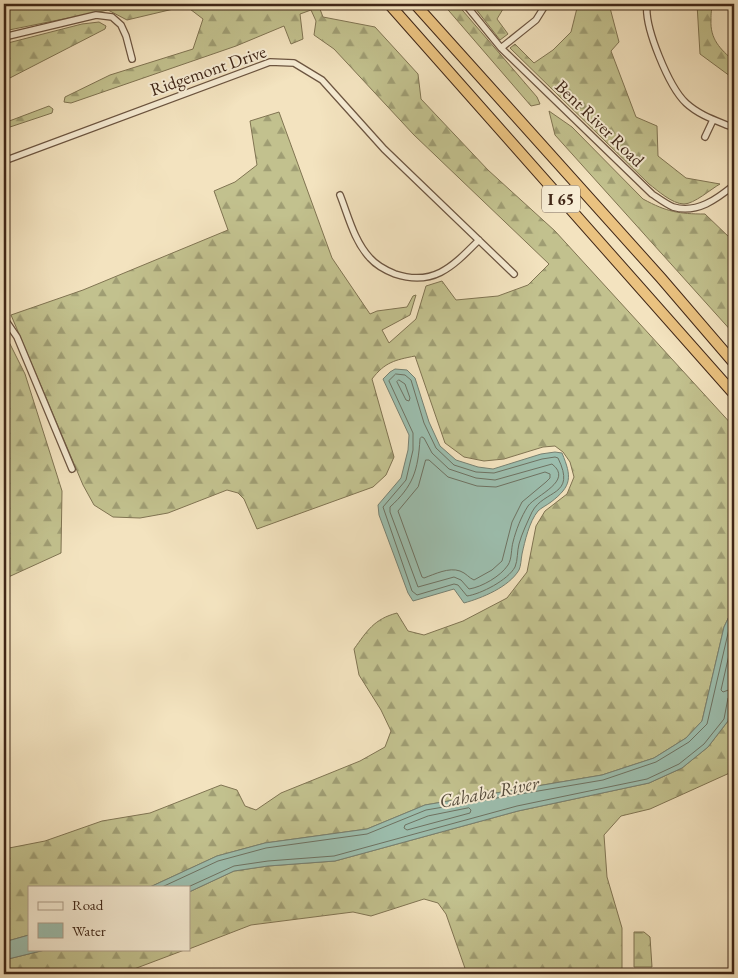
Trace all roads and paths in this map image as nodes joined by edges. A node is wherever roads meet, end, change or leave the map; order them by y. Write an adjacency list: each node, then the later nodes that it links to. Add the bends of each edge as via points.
1 (389, 4): 19 (highway, I 65)
2 (415, 4): 18 (highway, I 65, via 662,278)
3 (466, 4): 7 (street, Bent River Road)
4 (546, 4): 7 (street, via 536,20)
5 (648, 4): 9 (street, via 651,35 675,89 687,104)
6 (4, 37): 8 (street, via 96,15 112,17 122,26)
7 (501, 48): 13 (street, Bent River Road, via 652,194 672,206 703,206)
8 (132, 59)
9 (713, 120): 10 (street); 11 (street)
10 (734, 128)
11 (705, 137)
12 (4, 160): 15 (street, Ridgemont Drive, via 270,62 294,63 322,80 384,149)
13 (734, 185)
14 (340, 194): 15 (street, via 355,233 369,257 382,269 404,277 427,278 445,271)
15 (479, 240): 16 (street, Ridgemont Drive)
16 (514, 274)
17 (4, 318): 20 (street, via 17,337)
18 (734, 363)
19 (734, 394)
20 (72, 469)

